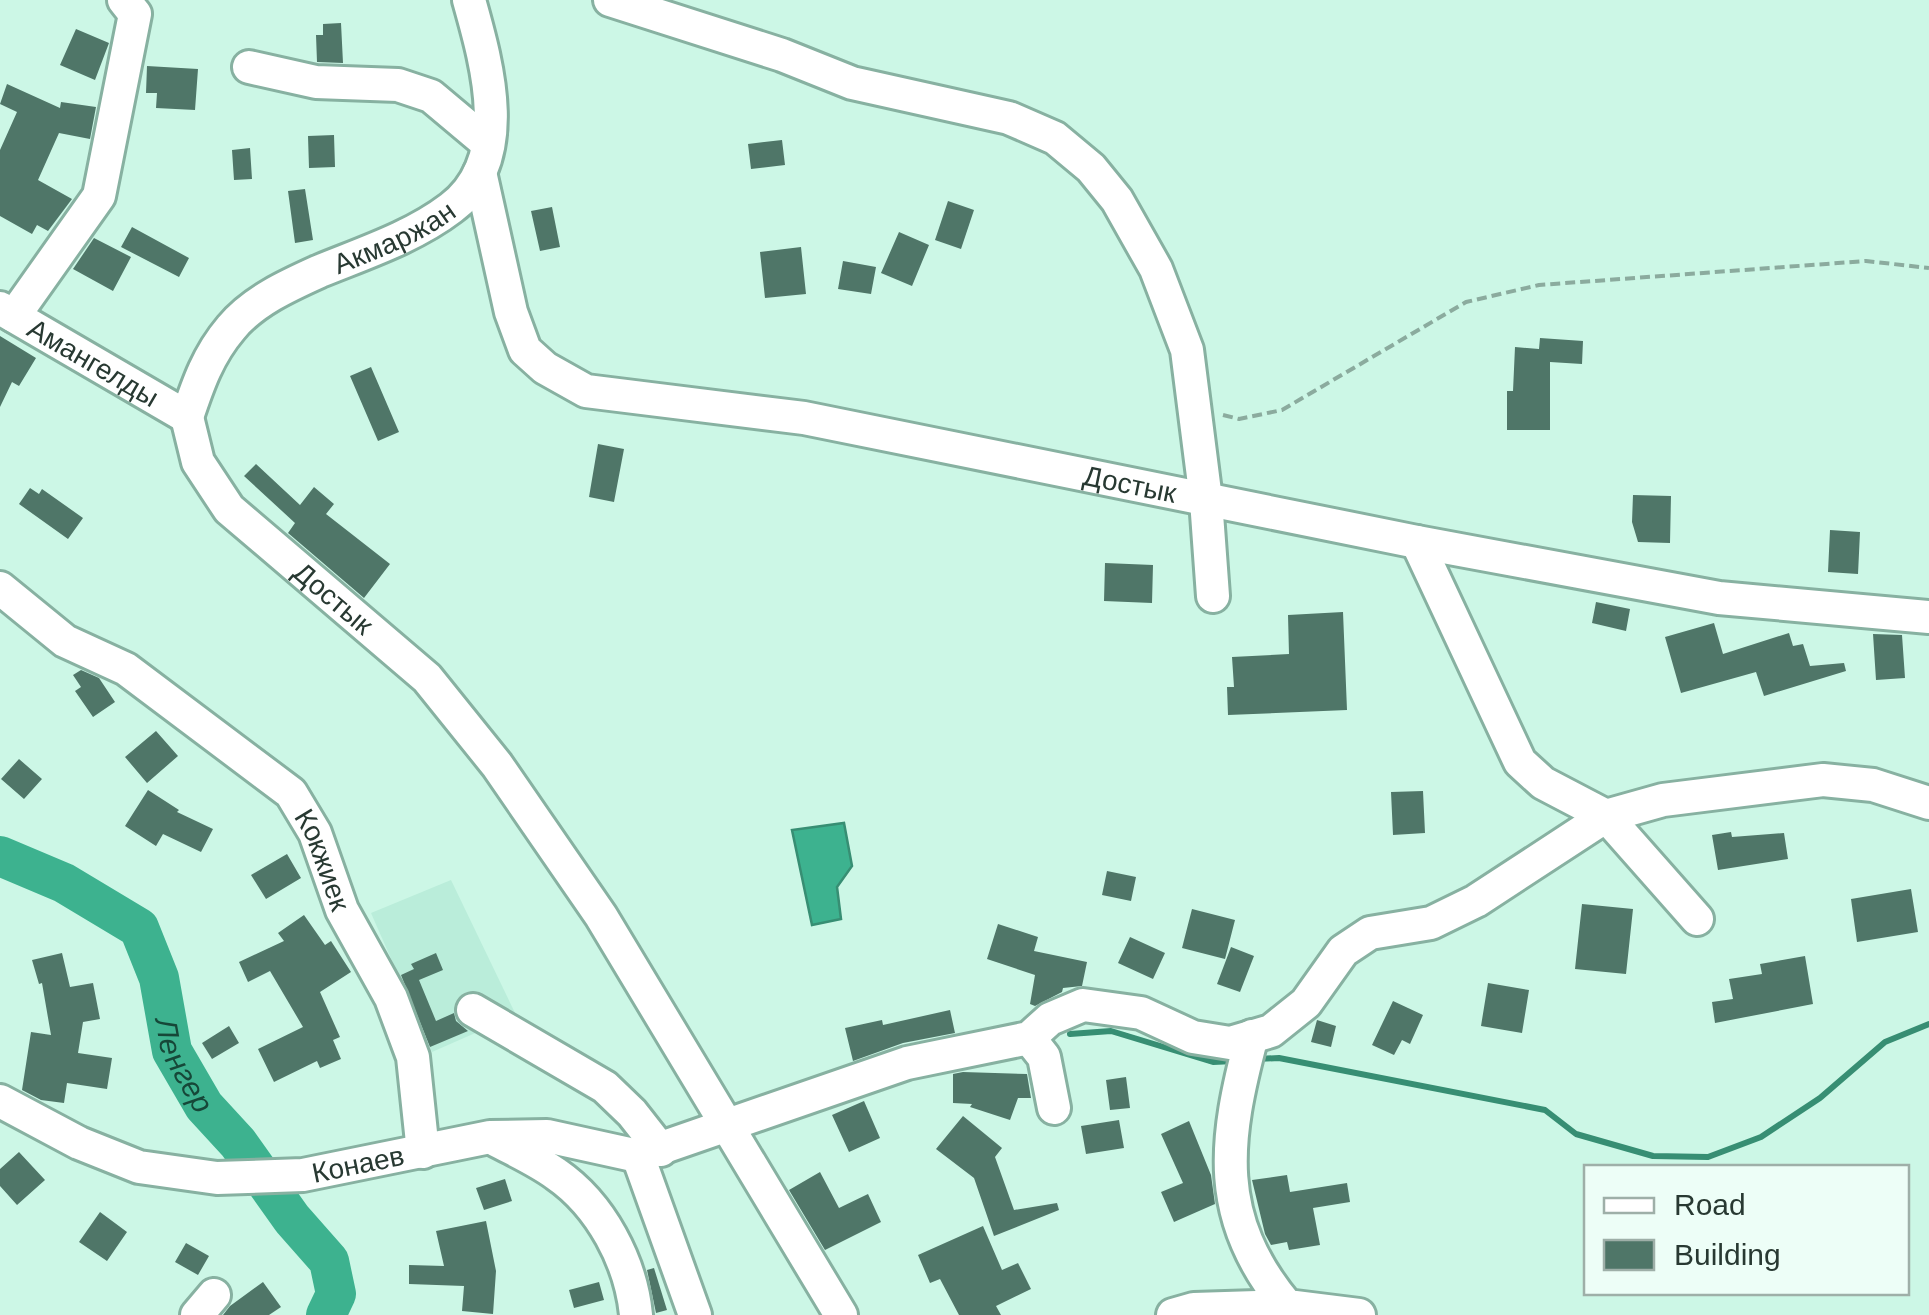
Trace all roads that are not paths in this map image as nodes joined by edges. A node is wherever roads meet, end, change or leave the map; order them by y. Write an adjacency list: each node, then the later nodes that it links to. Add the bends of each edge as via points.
1 (124, 0): 6 (street, via 136,14 99,196)
2 (469, 0): 5 (street, via 492,124)
3 (610, 0): 8 (street, via 852,83 1010,118 1056,138 1117,200 1156,269 1186,350)
4 (249, 68): 5 (street, via 316,82 398,84 431,96)
5 (484, 158): 7 (street, Акмаржан, via 455,206 415,231 282,288 233,326 204,366); 8 (street, Достык, via 511,312 526,350 586,391 804,418)
6 (7, 312): 7 (street, Амангелды)
7 (187, 416): 21 (street, Достык, via 198,462 229,509 426,678 497,765 600,916)
8 (1206, 500): 9 (street, Достык); 11 (street)
9 (1417, 542): 12 (street, Достык, via 1719,598); 14 (street, via 1520,762 1543,783)
10 (0, 588): 23 (street, Кокжиек, via 66,640 126,669 291,794 315,833 342,910 391,998 413,1057)
11 (1213, 596)
12 (1929, 617)
13 (1929, 804): 14 (street, via 1873,785 1823,780 1662,800)
14 (1606, 816): 15 (street); 17 (street, via 1432,923 1370,933 1343,951 1306,1003 1271,1031)
15 (1697, 920)
16 (474, 1010): 24 (street, via 605,1087 632,1113)
17 (1252, 1036): 18 (street, via 1230,1043 1193,1037 1141,1013 1083,1005 1050,1019); 25 (street, via 1228,1160 1240,1227)
18 (1029, 1038): 20 (street, via 1044,1057); 21 (street, via 907,1063)
19 (0, 1100): 23 (street, Конаев, via 139,1167 217,1178 304,1175)
20 (1054, 1108)
21 (725, 1125): 24 (street); 28 (street, Достык)
22 (490, 1137): 23 (street, Конаев); 24 (street, Конаев, via 547,1136); 26 (street, via 583,1197 618,1248)
23 (423, 1152)
24 (650, 1153): 27 (street)
25 (1287, 1306): 29 (street); 30 (street)
26 (636, 1315)
27 (695, 1315)
28 (841, 1315)
29 (1174, 1315)
30 (1359, 1315)

